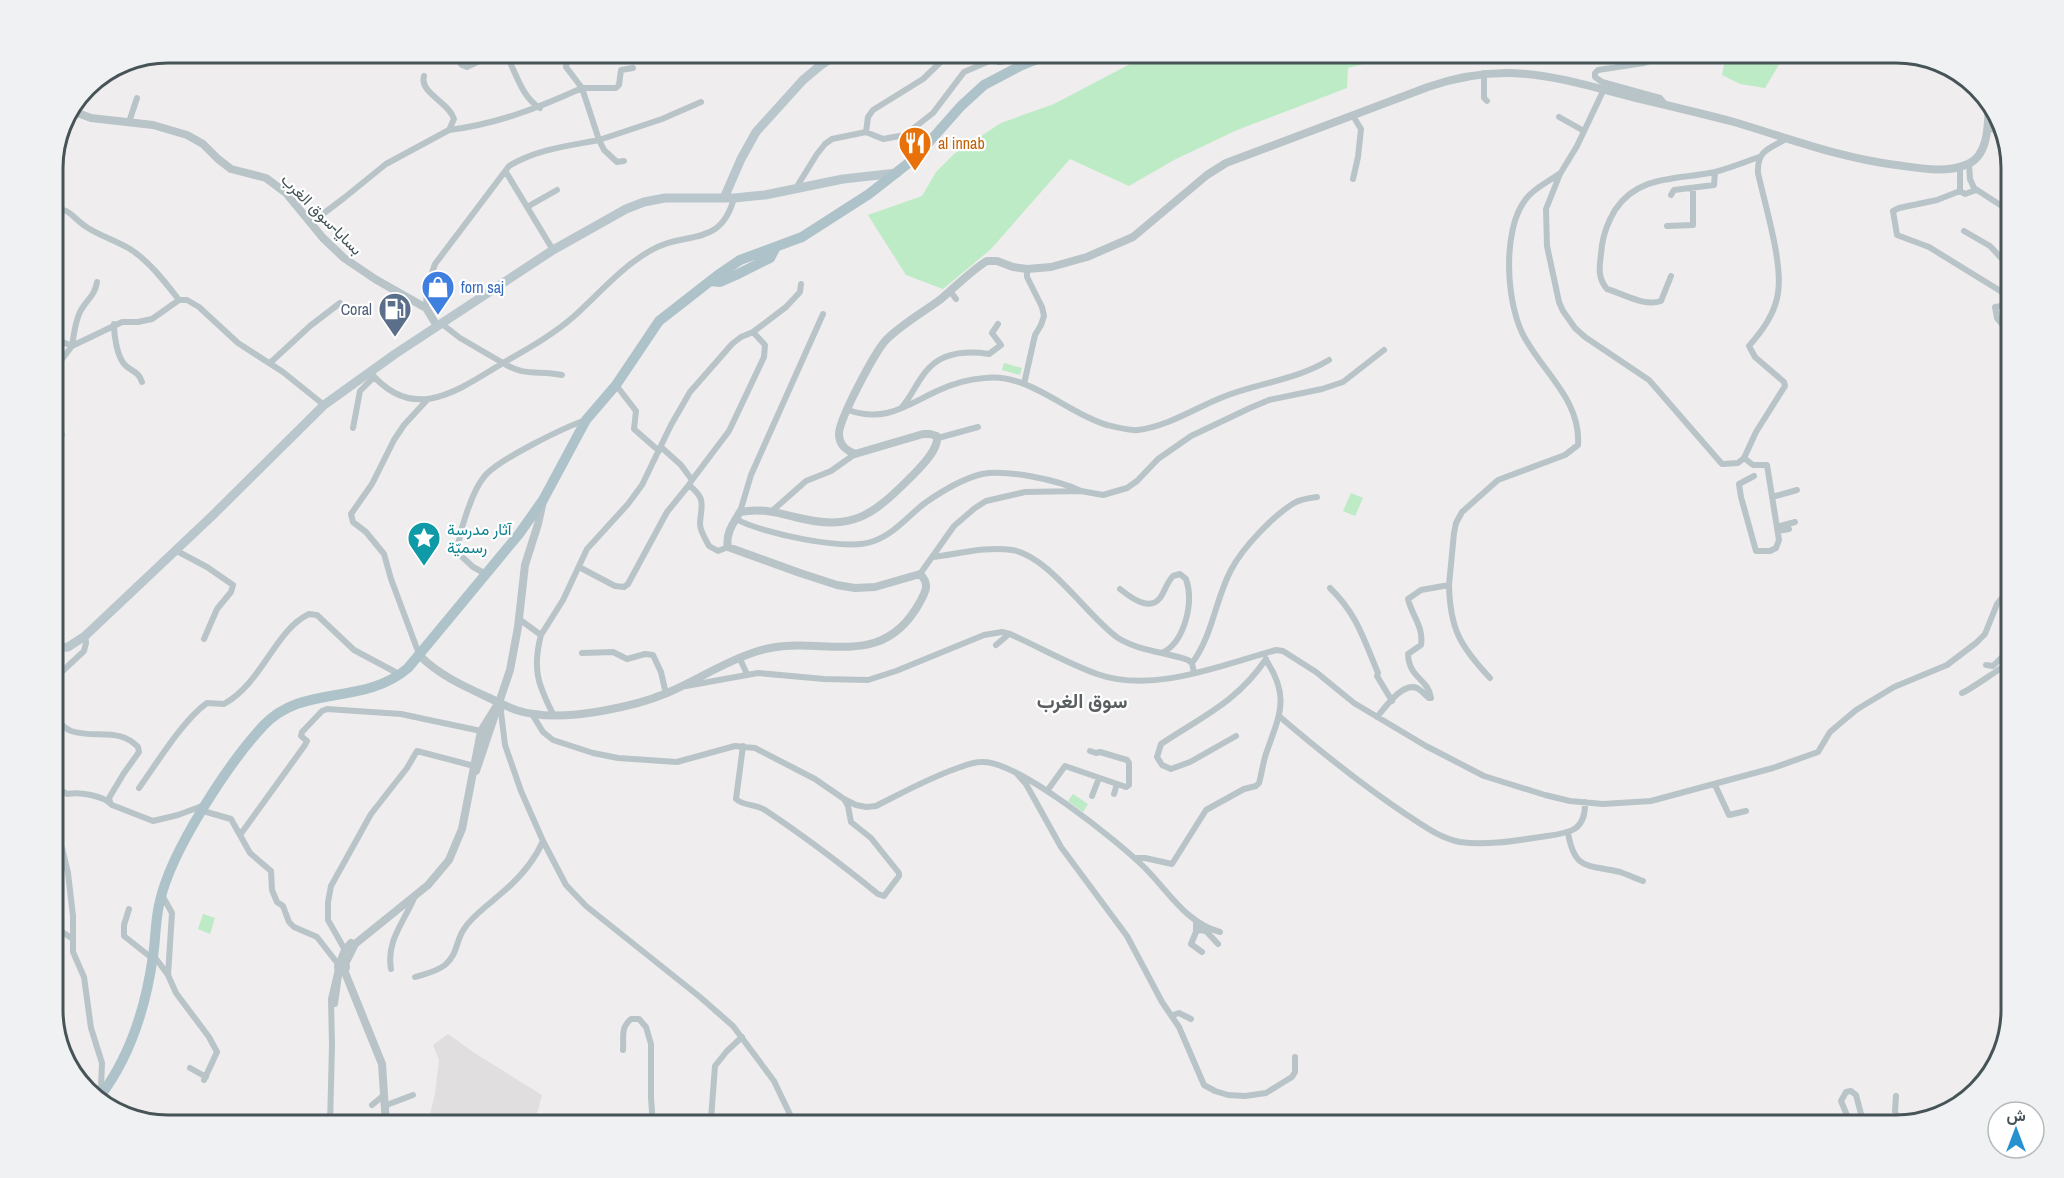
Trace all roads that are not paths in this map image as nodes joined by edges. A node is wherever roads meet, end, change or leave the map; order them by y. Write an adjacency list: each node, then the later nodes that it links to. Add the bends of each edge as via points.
1 (460, 63): 2 (street, via 467,67)
2 (475, 63)
3 (510, 63): 20 (street, via 525,93)
4 (567, 63): 14 (street)
5 (826, 63): 47 (main road, via 803,80 756,132)
6 (939, 63): 30 (street, via 922,79 873,110)
7 (983, 63): 30 (street, via 961,75 939,106 913,131 883,139)
8 (1027, 63): 10 (main road)
9 (1644, 63): 19 (street, via 1598,70 1595,77 1660,98)
10 (1022, 65): 37 (main road, via 975,92 928,146)
11 (633, 68): 14 (street, via 621,70 616,88)
12 (1484, 73): 15 (street, via 1537,74); 17 (street); 22 (street, via 1442,82)
13 (424, 76): 27 (street, via 424,87 452,113 454,119)
14 (582, 88): 20 (street); 32 (street)
15 (1604, 89): 19 (street); 28 (street)
16 (137, 98): 25 (street)
17 (1487, 101)
18 (701, 102): 32 (street)
19 (1665, 104): 31 (street)
20 (540, 108): 27 (street, via 481,126)
21 (79, 113): 25 (street, بسايا-سوق الغرب)
22 (1353, 116): 40 (street, via 1361,129); 57 (street, via 1226,163 1133,237 1067,264)
23 (1560, 117): 28 (street)
24 (1988, 118): 26 (street)
25 (129, 122): 52 (street, بسايا-سوق الغرب, via 187,135 231,169 266,178 286,193)
26 (1987, 128): 29 (street); 35 (street, via 1978,158)
27 (449, 130): 52 (street, via 386,164)
28 (1584, 130): 39 (street)
29 (1994, 130)
30 (866, 132): 42 (street, via 825,144)
31 (1786, 139): 33 (street); 35 (street, via 1888,164 1934,170)
32 (599, 140): 34 (street, via 617,162); 36 (street, via 525,156)
33 (1760, 156): 38 (street); 96 (street, via 1758,173 1778,263 1779,292 1769,320 1749,346 1785,386)
34 (624, 161)
35 (1965, 165): 44 (street); 45 (street)
36 (506, 172): 50 (street); 67 (street, via 435,264 427,288)
37 (897, 172): 42 (main road); 85 (main road, via 832,219 776,247 770,258 745,264 711,281 659,321)
38 (1715, 172): 41 (street, via 1714,185); 58 (street, via 1668,178 1635,189 1622,200 1605,229 1599,271 1607,289 1640,302 1661,302)
39 (1560, 174): 96 (street, via 1545,215 1547,246 1563,311 1593,343 1649,380 1717,460 1732,464); 115 (street, via 1527,197 1518,212 1512,232 1510,272 1513,311 1520,330 1570,402 1578,425 1578,445 1565,455 1498,480 1462,512 1454,533)
40 (1353, 179)
41 (1693, 188): 46 (street, via 1674,190); 53 (street, via 1697,204 1694,225)
42 (795, 189): 48 (main road)
43 (557, 190): 50 (street)
44 (1976, 190): 45 (street, via 1965,194); 49 (street)
45 (1960, 191): 62 (street, via 1895,209 1897,235 1929,247)
46 (1671, 195)
47 (724, 198): 48 (main road); 55 (main road, via 682,197 644,202)
48 (735, 198): 80 (street, via 731,212 715,230 649,251 618,273 572,318)
49 (2001, 206)
50 (527, 207): 55 (street)
51 (63, 208): 64 (street, via 85,226 135,253)
52 (311, 223): 67 (street, بسايا-سوق الغرب, via 357,268)
53 (1667, 226)
54 (1965, 231): 56 (street)
55 (553, 250): 72 (main road)
56 (2001, 258)
57 (1027, 269): 61 (street, via 987,261); 84 (street, via 1044,316 1035,335)
58 (1671, 276)
59 (97, 282): 75 (street, via 94,295 78,318)
60 (801, 284): 73 (street, via 800,292 786,307)
61 (950, 291): 63 (street); 88 (street, via 883,343)
62 (2001, 291)
63 (956, 298)
64 (179, 300): 70 (street, via 152,319); 79 (street, via 199,307 238,343)
65 (340, 303): 79 (street)
66 (2001, 306): 69 (street, via 1995,307)
67 (426, 308): 72 (street, بسايا-سوق الغرب)
68 (823, 314): 105 (street, via 751,475)
69 (2001, 323)
70 (114, 324): 75 (street); 83 (street, via 124,364 140,375)
71 (998, 324): 89 (street, via 992,333 1000,345 989,354 960,352 936,362)
72 (439, 325): 80 (street); 81 (main road)
73 (753, 332): 94 (street, via 732,344 690,392); 98 (street, via 765,345 761,364 729,431)
74 (63, 342): 75 (street)
75 (72, 345): 77 (street)
76 (1384, 350): 100 (street, via 1343,382 1269,400 1191,436 1127,488 1103,495)
77 (63, 357)
78 (1329, 360): 84 (street, via 1308,372 1225,396 1167,422 1135,430 1108,425)
79 (270, 363): 87 (street)
80 (503, 363): 82 (street, via 517,371); 86 (street, via 473,381)
81 (372, 374): 86 (street, via 396,395); 87 (main road); 92 (street, via 360,390)
82 (562, 375)
83 (142, 382)
84 (1024, 384): 89 (street, via 986,378 950,386)
85 (616, 385): 90 (main road); 94 (street, via 636,411 634,429)
86 (427, 400): 129 (street, via 404,425 372,484 351,513 353,522 384,554)
87 (324, 405): 110 (main road)
88 (848, 410): 89 (street, via 871,416); 95 (street, via 841,424 840,441)
89 (900, 410)
90 (586, 420): 103 (main road); 113 (street, via 495,466 480,482 457,552)
91 (978, 427): 93 (street)
92 (353, 429)
93 (938, 438): 95 (street, via 924,434); 104 (street, via 917,471 870,514 821,523)
94 (660, 449): 98 (street, via 681,465); 112 (street, via 642,485 587,549)
95 (855, 454): 104 (street, via 831,471 806,481)
96 (1744, 458): 101 (street, via 1753,465 1767,465)
97 (1754, 476): 107 (street, via 1739,484 1756,551 1776,548)
98 (691, 483): 109 (street, via 703,505 700,524 709,546 718,551); 112 (street, via 667,512 624,587)
99 (1797, 490): 101 (street)
100 (1081, 491): 105 (street, via 1033,477 983,474 946,489 891,532 861,545 768,532 752,527); 111 (street, via 1025,492 986,501 954,526)
101 (1772, 497): 107 (street)
102 (1317, 498): 133 (street, via 1295,503 1272,521 1237,560 1208,638)
103 (543, 500): 113 (main road); 119 (street, via 525,565)
104 (772, 511): 105 (street, via 760,508)
105 (738, 515): 109 (street, via 728,537)
106 (1795, 522): 107 (street)
107 (1778, 529): 108 (street)
108 (1789, 529)
109 (729, 547): 114 (street, via 855,588 875,587)
110 (175, 550): 122 (main road); 123 (street, via 233,585)
111 (933, 557): 114 (street); 126 (street, via 1003,549 1020,552 1066,586 1121,640)
112 (579, 567): 121 (street)
113 (486, 574): 129 (main road)
114 (920, 574): 130 (street, via 927,589 907,623 886,639 846,647 777,647)
115 (1449, 585): 140 (street, via 1457,636); 144 (street, via 1421,590 1408,599 1422,638 1421,645 1408,654 1409,662 1431,698 1410,688)
116 (1330, 588): 144 (street, via 1354,616 1377,676)
117 (1120, 589): 126 (street, via 1137,601 1153,603 1159,600 1173,576 1180,574 1186,579 1184,623 1174,645)
118 (2001, 599): 160 (street, via 1985,634 1976,643 1947,665 1894,687 1856,710 1830,732 1818,752)
119 (519, 619): 121 (street); 145 (street)
120 (1010, 634): 124 (street); 137 (street, via 1099,675 1148,681); 139 (street, via 984,635 867,680)
121 (541, 635): 147 (street, via 536,672)
122 (85, 636): 125 (main road); 136 (street, via 84,651)
123 (204, 639)
124 (996, 645)
125 (63, 647)
126 (1162, 652): 133 (street)
127 (1267, 652): 132 (street); 137 (street); 149 (street, via 1283,651)
128 (582, 653): 143 (street, via 613,652 627,659 653,655)
129 (419, 655): 138 (main road); 145 (street, via 458,684)
130 (739, 657): 139 (street); 141 (street)
131 (2001, 658): 134 (street, via 1993,666)
132 (1266, 660): 148 (street, via 1280,686); 152 (street, via 1241,691 1161,744 1157,758 1167,768 1178,767)
133 (1192, 663): 137 (street)
134 (1986, 665)
135 (2001, 669): 142 (street)
136 (63, 671)
137 (1194, 673)
138 (400, 674): 161 (street, via 354,650 317,615 309,614 292,626 247,687 224,704 202,706); 169 (main road, via 366,690 288,707 259,732)
139 (747, 674): 141 (street)
140 (1490, 678)
141 (680, 688): 143 (street)
142 (1962, 693)
143 (666, 694): 147 (street, via 628,705)
144 (1392, 701): 149 (street)
145 (500, 704): 146 (street); 151 (street); 157 (street); 173 (street, via 506,745)
146 (532, 714): 147 (street); 153 (street, via 553,740 618,758 677,762)
147 (554, 716)
148 (1280, 717): 171 (street, via 1365,788 1445,838 1483,842); 175 (street, via 1256,786 1206,810 1172,864)
149 (1377, 717): 168 (street, via 1484,776 1545,795)
150 (63, 727): 167 (street, via 94,735 121,735 138,747 139,752 116,785)
151 (481, 731): 155 (street); 172 (street, via 401,714 322,711 302,732 305,745)
152 (1236, 736)
153 (743, 746): 166 (street, via 789,765); 166 (street, via 736,799 761,807 884,896 899,873 871,838 851,822)
154 (1090, 751): 159 (street, via 1127,760 1129,784)
155 (474, 766): 157 (street); 187 (street, via 417,751 374,811 330,890 328,920)
156 (1015, 772): 162 (street); 166 (street, via 991,762 978,762 931,778 870,807); 198 (street, via 1026,784 1061,847 1127,936 1161,1002 1179,1027 1204,1085 1228,1095 1266,1093 1292,1077)
157 (474, 776): 178 (street, via 454,851)
158 (1099, 778): 159 (street); 162 (street, via 1065,766); 165 (street)
159 (1117, 784): 164 (street)
160 (1715, 784): 168 (street, via 1651,801); 170 (street, via 1729,815)
161 (139, 788)
162 (1047, 791): 175 (street)
163 (63, 792): 167 (street)
164 (1114, 794)
165 (1092, 796)
166 (844, 799)
167 (110, 802): 169 (street, via 153,821)
168 (1585, 802): 171 (street, via 1581,823)
169 (205, 807): 172 (street, via 231,819); 177 (main road, via 179,852)
170 (1746, 811)
171 (1568, 833): 176 (street, via 1574,855 1582,863)
172 (240, 835): 190 (street, via 250,854 271,871 272,890 288,922 317,937)
173 (543, 840): 193 (street, via 525,872 463,930 458,948 448,962 434,972); 196 (street, via 566,885 586,906 700,997)
174 (63, 852): 185 (street)
175 (1134, 858): 180 (street)
176 (1643, 881)
177 (162, 894): 189 (main road); 192 (street, via 172,918)
178 (414, 898): 181 (street); 191 (street, via 393,939)
179 (129, 909): 189 (street, via 124,936)
180 (1197, 921): 183 (street); 184 (street)
181 (375, 928): 187 (street); 190 (street, via 352,947)
182 (63, 932): 185 (street)
183 (1196, 932): 186 (street, via 1206,931); 188 (street, via 1191,944)
184 (1220, 932)
185 (73, 939): 200 (street, via 102,1063)
186 (1218, 944)
187 (345, 950): 190 (street)
188 (1202, 952)
189 (153, 957): 192 (street); 201 (main road, via 142,1011 124,1058)
190 (341, 967): 202 (street, via 382,1064); 207 (street, via 333,987)
191 (391, 969)
192 (168, 975): 199 (street, via 217,1052 205,1078)
193 (415, 977)
194 (1173, 1015): 195 (street, via 1179,1013)
195 (1191, 1019)
196 (742, 1037): 210 (street, via 715,1066); 211 (street, via 774,1081)
197 (623, 1050): 209 (street, via 625,1025 631,1018 639,1019 651,1044)
198 (1295, 1058)
199 (190, 1068)
200 (101, 1090)
201 (103, 1092)
202 (384, 1095): 205 (street); 206 (street)
203 (413, 1095): 206 (street)
204 (1896, 1096): 214 (street)
205 (372, 1105)
206 (384, 1106): 208 (street)
207 (330, 1115)
208 (385, 1115)
209 (652, 1115)
210 (711, 1115)
211 (790, 1115)
212 (1847, 1115): 213 (street, via 1841,1101 1851,1091 1856,1095)
213 (1861, 1115)
214 (1896, 1115)

